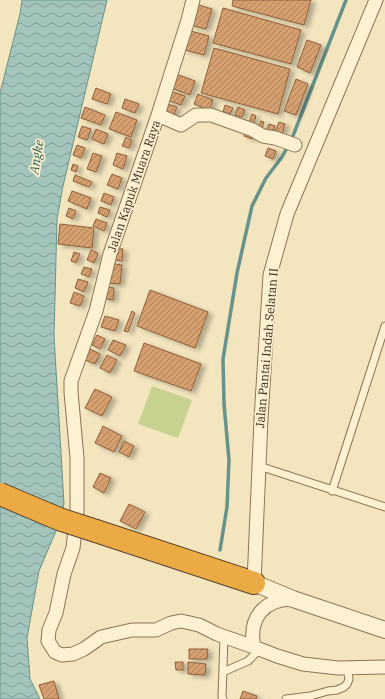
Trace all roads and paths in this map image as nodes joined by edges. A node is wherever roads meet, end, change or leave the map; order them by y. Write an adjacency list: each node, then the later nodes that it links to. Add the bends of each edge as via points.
1 (193, 0): 3 (street, Jalan Kapuk Muara Raya)
2 (376, 0): 6 (street, Jalan Pantai Indah Selatan II, via 287,214 270,275)
3 (158, 115): 4 (street, via 181,125 196,115 211,114 263,136); 13 (street, Jalan Kapuk Muara Raya, via 110,254 96,311 71,381 78,512 73,548 48,641 55,652 62,655 73,654 101,637 132,630 156,630 181,621)
4 (290, 143)
5 (385, 326): 7 (lane)
6 (259, 466): 7 (lane); 10 (street, Jalan Pantai Indah Selatan II)
7 (332, 490): 9 (lane)
8 (0, 494): 10 (highway, bridge, via 59,519)
9 (385, 508)
10 (254, 578): 11 (street)
11 (292, 599): 12 (street); 14 (street, via 275,601 260,612 252,638)
12 (385, 630)
13 (224, 636): 14 (street); 17 (lane)
14 (257, 648): 16 (street, via 303,664); 17 (lane, via 248,661)
15 (385, 667): 16 (street)
16 (347, 668): 19 (lane, via 349,679 344,687)
17 (223, 672): 18 (lane)
18 (223, 699)
19 (286, 699)

